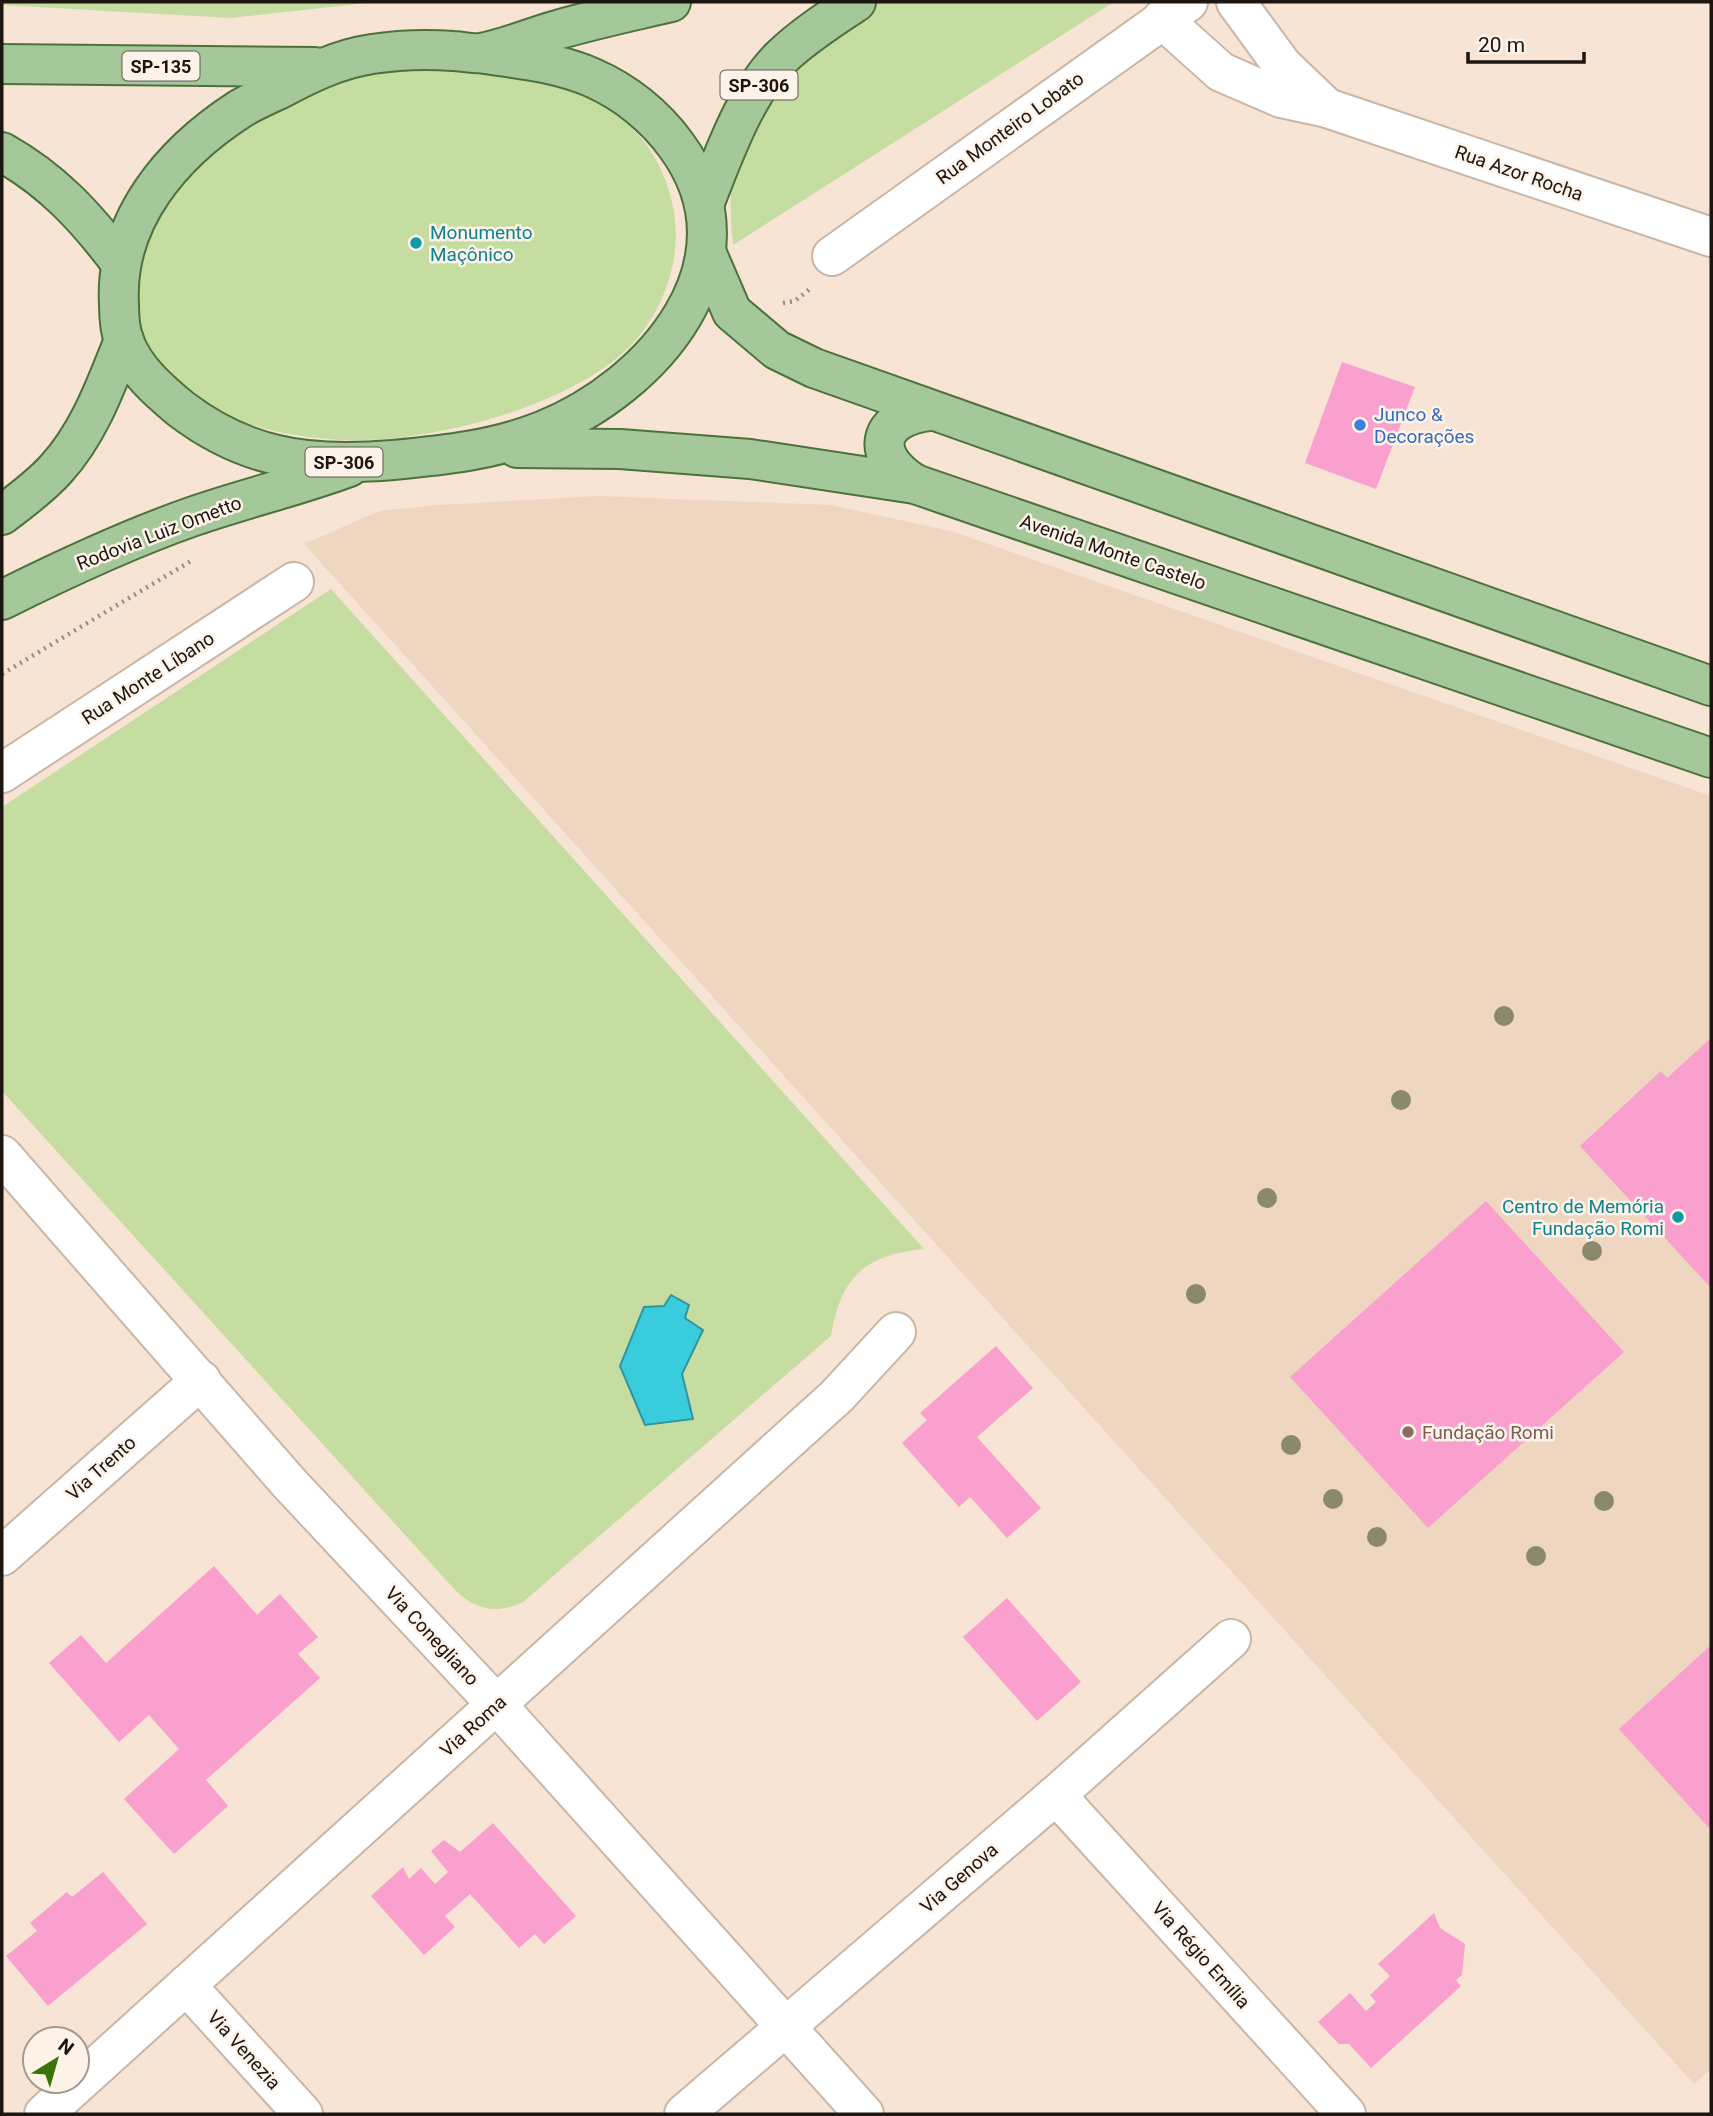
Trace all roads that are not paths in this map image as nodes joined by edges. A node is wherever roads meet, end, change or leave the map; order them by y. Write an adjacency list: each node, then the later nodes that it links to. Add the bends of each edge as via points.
1 (671, 2): 5 (main road, SP-306)
2 (856, 2): 10 (main road, SP-306, via 785,54 756,90)
3 (1236, 2): 8 (street, Rua Azor Rocha, via 1282,65)
4 (1175, 10): 8 (street, Rua Azor Rocha, via 1221,72 1281,99); 13 (street, Rua Monteiro Lobato)
5 (479, 53): 7 (main road, SP-306, via 372,54); 10 (main road, SP-306, via 592,77 628,98 661,125 688,161)
6 (2, 64): 7 (main road, SP-135)
7 (321, 67): 14 (main road, SP-306, via 244,107 182,154 142,209)
8 (1327, 108): 11 (street, Rua Azor Rocha)
9 (2, 152): 14 (main road, via 70,202)
10 (705, 202): 12 (main road, SP-306)
11 (1711, 237)
12 (707, 254): 16 (main road, via 732,312 777,350); 17 (main road, SP-306, via 696,288 655,355 601,400 546,430)
13 (832, 256)
14 (120, 261): 15 (main road, SP-306, via 118,296)
15 (124, 340): 18 (main road, SP-306, via 159,391 222,437 280,456); 20 (main road, via 95,410 63,460)
16 (930, 411): 19 (main road, via 914,413 895,424 884,442 889,463); 23 (main road)
17 (494, 448): 18 (main road, SP-306); 19 (main road, Avenida Monte Castelo, via 620,449 750,459)
18 (360, 463): 22 (main road, Rodovia Luiz Ometto / SP-306, via 194,516)
19 (915, 484): 24 (main road, Avenida Monte Castelo)
20 (2, 515)
21 (294, 582): 25 (street, Rua Monte Líbano)
22 (2, 600)
23 (1711, 686)
24 (1711, 758)
25 (2, 773)
26 (2, 1155): 28 (street, Via Conegliano)
27 (896, 1332): 31 (street, Via Roma, via 837,1396)
28 (201, 1380): 29 (street, Via Trento); 31 (street, Via Conegliano, via 290,1484)
29 (2, 1556)
30 (1231, 1639): 32 (street, Via Genova)
31 (497, 1705): 33 (street, Via Roma); 34 (street, Via Conegliano)
32 (1056, 1795): 34 (street, Via Genova); 39 (street, Via Régio Emília)
33 (186, 1985): 35 (street, Via Roma); 36 (street, Via Venezia)
34 (786, 2028): 37 (street, Via Genova); 38 (street, Via Conegliano)
35 (44, 2114)
36 (303, 2114)
37 (684, 2114)
38 (864, 2114)
39 (1346, 2114)

